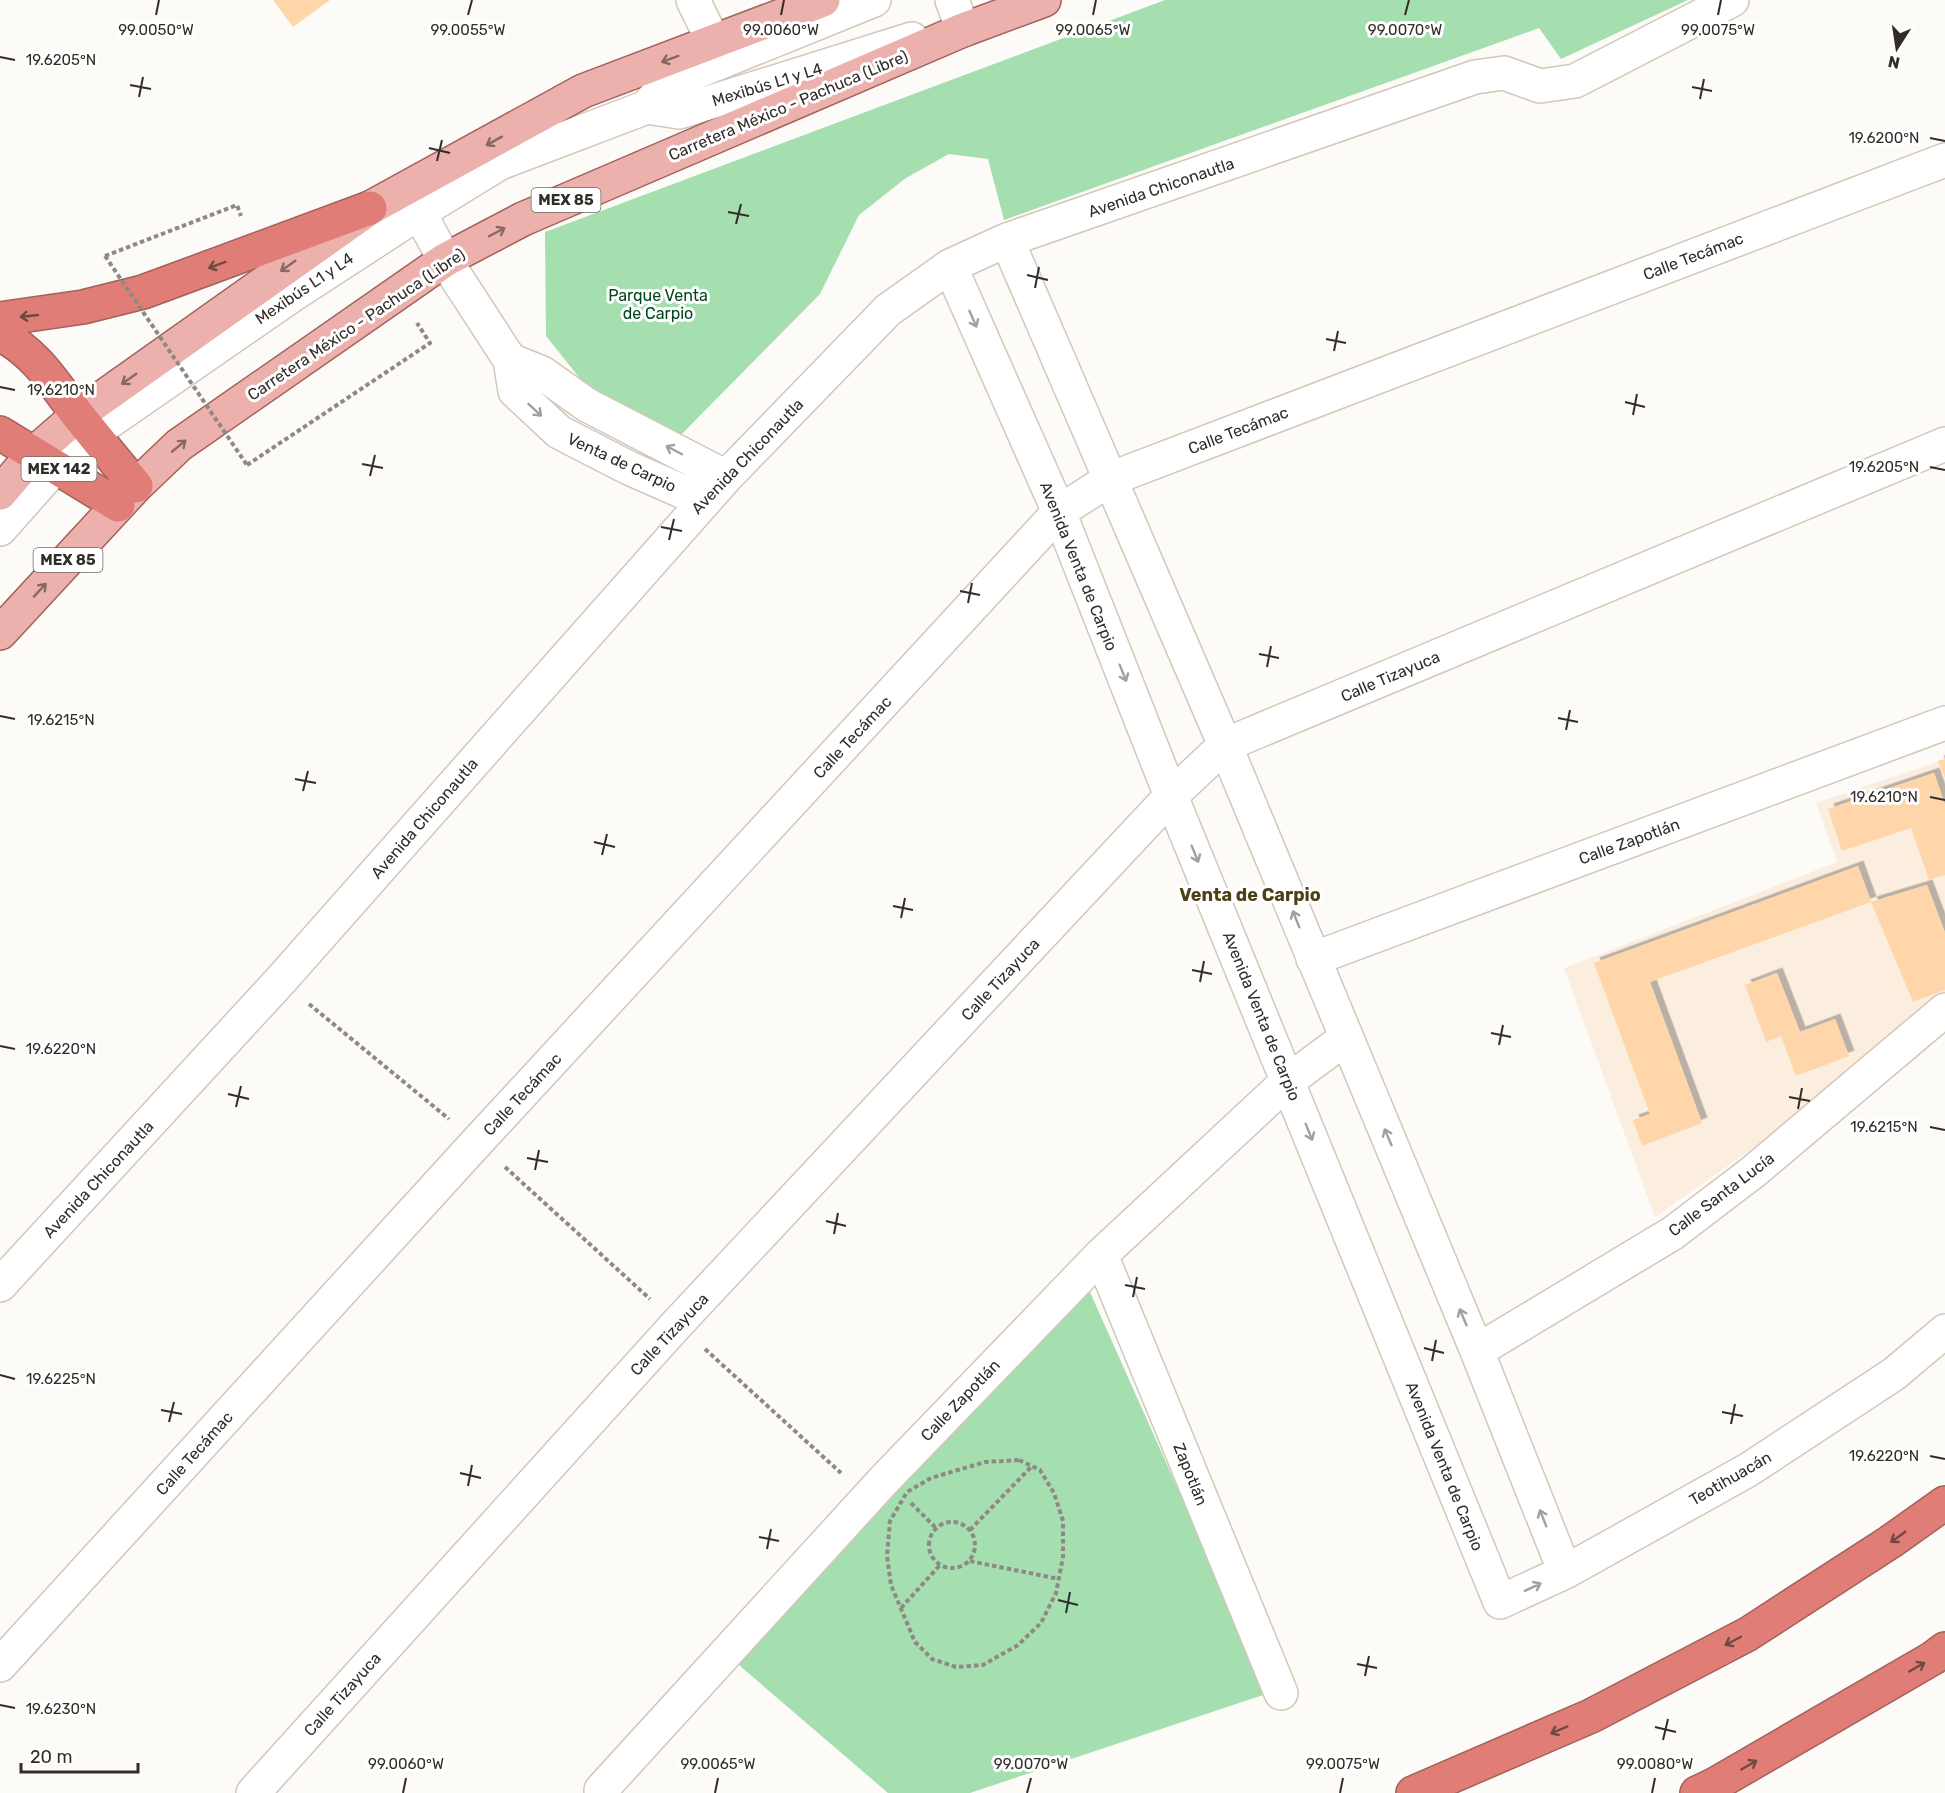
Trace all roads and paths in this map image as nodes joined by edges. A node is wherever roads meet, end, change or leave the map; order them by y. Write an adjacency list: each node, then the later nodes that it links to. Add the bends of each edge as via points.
1 (693, 0): 8 (street)
2 (823, 0): 8 (main road)
3 (874, 0): 9 (street, Mexibús L1 y L4, via 664,85)
4 (1021, 0): 7 (street, Mexibús L1 y L4)
5 (1044, 0): 7 (main road, Carretera México - Pachuca (Libre) / MEX 85)
6 (1732, 0): 13 (street, Avenida Chiconautla, via 1575,81 1540,86 1504,73 1475,77)
7 (959, 18): 9 (street, Mexibús L1 y L4, via 679,112); 15 (main road, Carretera México - Pachuca (Libre) / MEX 85, one-way to 7, via 523,219)
8 (714, 43): 11 (main road, one-way to 11, via 583,91)
9 (647, 108): 11 (street, Mexibús L1 y L4)
10 (1945, 160): 26 (street, Calle Tecámac)
11 (413, 200): 12 (main road); 15 (street, Venta de Carpio); 21 (street, Mexibús L1 y L4, via 291,296)
12 (370, 208): 18 (highway, one-way to 18, via 143,292 83,307); 21 (main road, one-way to 21)
13 (1007, 240): 16 (street, Avenida Chiconautla); 26 (street)
14 (105, 256): 17 (path, bridge, via 247,465 430,343)
15 (445, 260): 20 (street, Venta de Carpio); 28 (main road, Carretera México - Pachuca (Libre) / MEX 85, one-way to 15, via 179,445)
16 (950, 266): 25 (street, Avenida Chiconautla, via 888,310); 30 (street, Avenida Venta de Carpio, one-way to 30)
17 (413, 318)
18 (0, 319)
19 (0, 334): 21 (highway, MEX 142, via 40,364)
20 (510, 360): 25 (street, Venta de Carpio, one-way to 20, via 587,405 542,373); 29 (street, Venta de Carpio, one-way to 29, via 514,391 559,432)
21 (85, 424): 24 (street, Mexibús L1 y L4); 28 (highway, MEX 142)
22 (0, 433): 24 (highway, MEX 142)
23 (1945, 444): 34 (street, Calle Tizayuca)
24 (44, 460): 27 (main road); 28 (highway, MEX 142); 31 (street, Mexibús L1 y L4)
25 (726, 477): 29 (street, Avenida Chiconautla)
26 (1110, 479): 30 (street, Calle Tecámac); 34 (street)
27 (0, 493)
28 (127, 495): 32 (main road, Carretera México - Pachuca (Libre) / MEX 85, one-way to 28)
29 (704, 501): 37 (street, Avenida Chiconautla)
30 (1059, 512): 35 (street, Avenida Venta de Carpio, one-way to 35); 41 (street, Calle Tecámac)
31 (0, 529)
32 (0, 633)
33 (1945, 723): 36 (street, Calle Zapotlán)
34 (1225, 745): 35 (street, Calle Tizayuca); 36 (street, one-way to 34)
35 (1171, 796): 40 (street, Avenida Venta de Carpio, one-way to 40); 44 (street, Calle Tizayuca)
36 (1313, 959): 39 (street)
37 (281, 980): 41 (path); 43 (street, Avenida Chiconautla)
38 (1945, 1010): 46 (street, Calle Santa Lucía, via 1753,1172 1673,1233)
39 (1346, 1038): 40 (street, Calle Zapotlán); 46 (street, one-way to 39)
40 (1288, 1081): 42 (street, Calle Zapotlán); 55 (street, Avenida Venta de Carpio, one-way to 55)
41 (477, 1142): 44 (path); 58 (street, Calle Tecámac)
42 (1101, 1255): 48 (street, Calle Zapotlán); 59 (street, Zapotlán)
43 (0, 1285)
44 (677, 1324): 48 (path); 61 (street, Calle Tizayuca)
45 (1945, 1331): 53 (street, Teotihuacán, via 1894,1374 1748,1470)
46 (1477, 1351): 53 (street, one-way to 46)
47 (1032, 1466): 50 (path); 54 (path, via 1040,1470 1054,1493 1063,1521); 56 (path, via 1019,1460 985,1462 931,1478 907,1492 890,1521 887,1556 891,1585)
48 (868, 1498): 60 (street, Calle Zapotlán)
49 (1945, 1503): 62 (highway, one-way to 62, via 1748,1634 1591,1716)
50 (970, 1530): 51 (path, via 975,1545); 52 (path, via 956,1522 936,1528 928,1548)
51 (970, 1561): 52 (path, via 956,1568); 54 (path)
52 (940, 1565): 56 (path)
53 (1565, 1572): 55 (street, Teotihuacán, one-way to 53)
54 (1059, 1579): 56 (path, via 1041,1623 1018,1645 983,1665 956,1667 932,1659 915,1642)
55 (1500, 1602)
56 (900, 1608)
57 (1945, 1649): 63 (highway, one-way to 57)
58 (0, 1665)
59 (1281, 1693)
60 (601, 1790)
61 (253, 1793)
62 (1413, 1793)
63 (1697, 1793)

